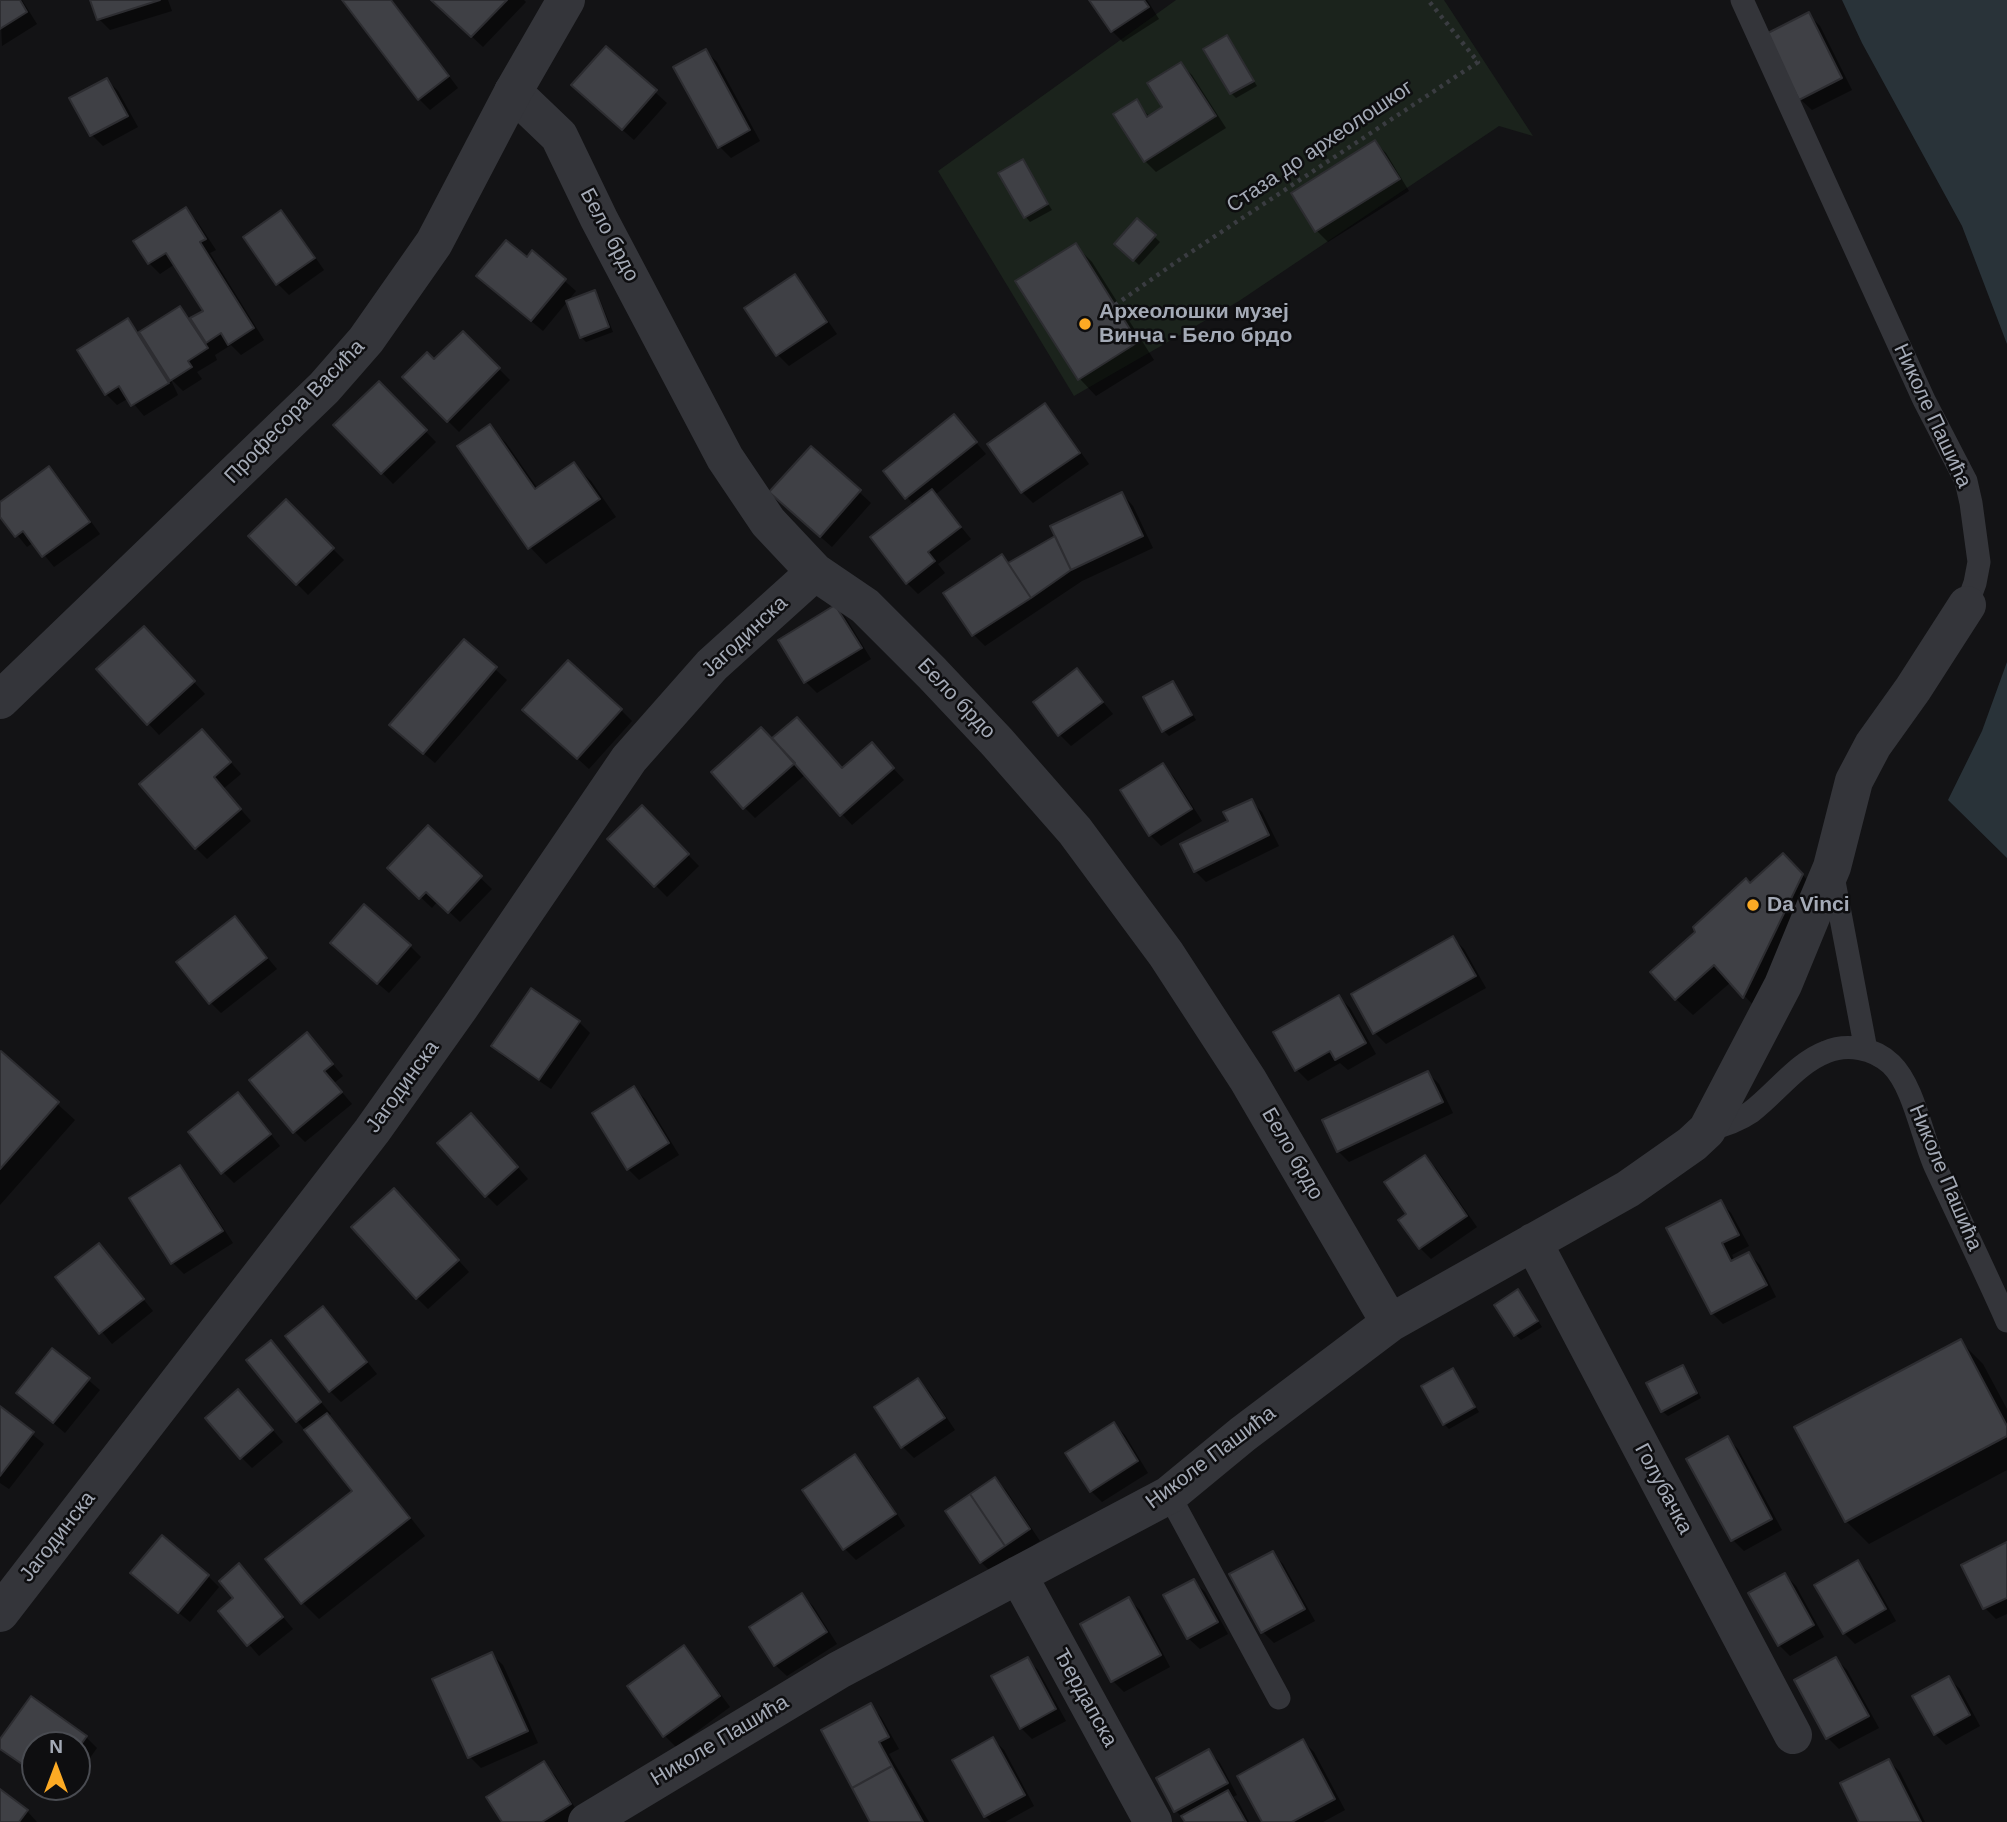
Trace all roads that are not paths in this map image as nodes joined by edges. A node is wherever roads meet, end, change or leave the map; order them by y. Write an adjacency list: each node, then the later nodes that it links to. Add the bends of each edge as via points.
1 (566, 0): 3 (street, Професора Васића)
2 (1742, 0): 5 (lane, Николе Пашића, via 1924,400 1966,481 1979,562)
3 (513, 92): 4 (street, Бело брдо, via 559,136 725,458 768,522); 6 (street, Професора Васића, via 434,243 366,340 324,388)
4 (815, 572): 12 (street, Бело брдо, via 865,606 997,741 1075,831 1166,954 1248,1080); 15 (street, Јагодинска, via 712,665 629,759 372,1131)
5 (1968, 606): 7 (street, Николе Пашића, via 1854,780)
6 (0, 700)
7 (1832, 867): 8 (lane, Николе Пашића); 9 (street, Николе Пашића, via 1783,985)
8 (1866, 1050): 9 (lane, Николе Пашића, via 1844,1047 1825,1052 1750,1113); 11 (lane, Николе Пашића, via 1893,1066 1914,1105 1934,1163)
9 (1707, 1130): 10 (street, Николе Пашића, via 1628,1189)
10 (1533, 1242): 12 (street, Николе Пашића); 17 (street, Голубачка)
11 (2007, 1321)
12 (1390, 1323): 13 (street, Николе Пашића)
13 (1169, 1495): 14 (street, Николе Пашића); 16 (lane)
14 (1018, 1575): 18 (street, Николе Пашића, via 839,1670); 19 (street, Ђердапска)
15 (0, 1613)
16 (1279, 1698)
17 (1793, 1735)
18 (587, 1822)
19 (1153, 1822)

